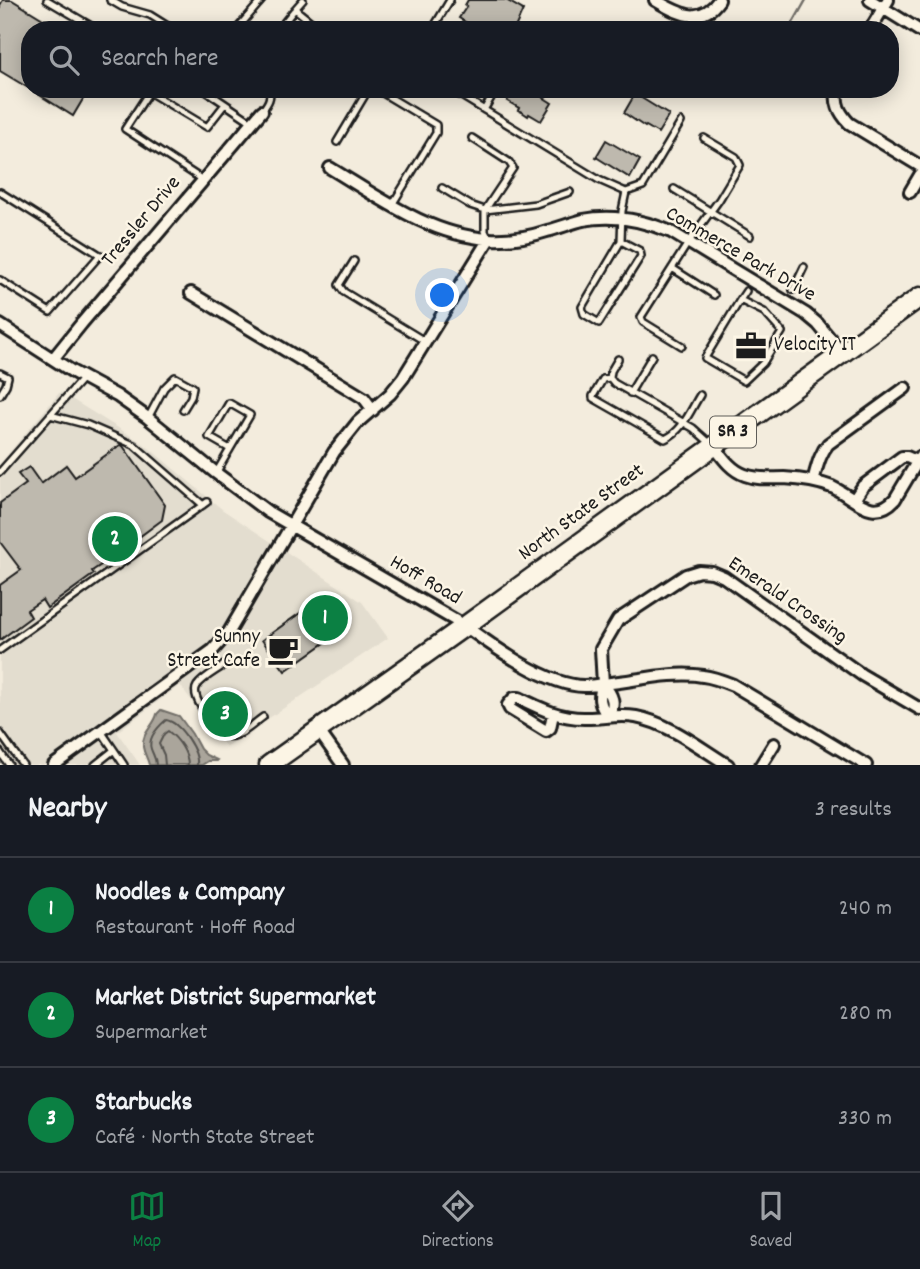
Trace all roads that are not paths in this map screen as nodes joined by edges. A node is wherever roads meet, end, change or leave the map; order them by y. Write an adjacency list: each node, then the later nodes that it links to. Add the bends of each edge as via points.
1 (47, 0): 11 (lane)
2 (110, 0): 12 (lane)
3 (261, 0): 13 (lane)
4 (303, 0): 10 (lane)
5 (450, 0): 16 (lane)
6 (655, 0): 7 (street, via 683,15 702,14)
7 (719, 0)
8 (870, 0): 9 (street)
9 (885, 4): 17 (street); 18 (street)
10 (295, 9): 14 (lane); 15 (lane)
11 (83, 21)
12 (160, 21)
13 (244, 21)
14 (285, 21)
15 (310, 21)
16 (437, 21)
17 (875, 21)
18 (920, 31)
19 (143, 98): 39 (lane, via 125,129)
20 (159, 98): 28 (lane, via 207,127)
21 (216, 98): 28 (lane)
22 (270, 98): 30 (lane)
23 (363, 98): 35 (lane)
24 (390, 98): 46 (lane, via 436,125 436,133)
25 (465, 98): 29 (lane)
26 (491, 98): 29 (lane)
27 (837, 98): 36 (street, via 842,116 849,122)
28 (225, 104): 31 (lane)
29 (484, 110): 44 (lane, via 598,180)
30 (262, 111): 31 (street, Tressler Drive)
31 (252, 122): 39 (street, Tressler Drive)
32 (681, 122): 44 (lane, via 643,186)
33 (472, 138): 47 (lane, via 513,168)
34 (704, 138): 48 (lane, via 736,157 740,165)
35 (337, 142)
36 (920, 166)
37 (330, 168): 46 (street, Commerce Park Drive)
38 (920, 175): 45 (street)
39 (203, 180): 69 (street, Tressler Drive)
40 (442, 188): 47 (lane)
41 (674, 189): 48 (lane)
42 (0, 191): 57 (lane, via 100,256 50,312)
43 (570, 192): 47 (lane, via 536,204)
44 (626, 192): 49 (lane)
45 (910, 192)
46 (392, 205): 51 (street, Commerce Park Drive, via 445,231)
47 (485, 211): 51 (lane)
48 (710, 212): 50 (lane); 53 (lane)
49 (622, 218): 51 (street, Commerce Park Drive, via 584,220 525,237); 52 (lane); 53 (street, Commerce Park Drive, via 654,225)
50 (750, 236)
51 (489, 239): 65 (street)
52 (621, 241): 52 (lane, via 582,307 584,314 599,323 641,256)
53 (688, 243): 56 (lane); 58 (street, Commerce Park Drive)
54 (354, 261): 65 (lane, via 339,285 344,292)
55 (804, 267): 59 (lane)
56 (672, 268): 61 (lane); 66 (lane, via 642,320)
57 (0, 280)
58 (749, 286): 63 (lane); 67 (street, Commerce Park Drive, via 787,300 818,324)
59 (793, 290)
60 (191, 293): 78 (street, via 364,398)
61 (714, 295)
62 (920, 297): 67 (main road, North State Street / SR 3)
63 (740, 300): 63 (lane, via 705,358 744,381 763,363 782,332 764,312)
64 (0, 325): 69 (street, Hoff Road)
65 (426, 342): 78 (street, via 403,379)
66 (682, 346)
67 (842, 353): 83 (main road, North State Street / SR 3)
68 (652, 356): 75 (lane)
69 (53, 359): 72 (street, Hoff Road)
70 (618, 359): 73 (lane)
71 (0, 373): 77 (lane, via 8,377)
72 (83, 378): 80 (lane); 81 (street, Hoff Road)
73 (610, 378): 75 (lane); 82 (lane, via 603,379 593,398 662,438)
74 (905, 388): 88 (street, via 828,444)
75 (631, 393): 82 (lane)
76 (699, 395): 82 (lane)
77 (0, 396)
78 (373, 410): 90 (street, via 334,452)
79 (183, 411): 81 (lane, via 193,387 174,377)
80 (50, 415): 86 (lane); 92 (lane, via 134,445 205,503)
81 (148, 418): 87 (street, Hoff Road)
82 (684, 423): 83 (lane)
83 (713, 446): 88 (street, via 733,470 748,477); 91 (main road, North State Street / SR 3)
84 (230, 449): 84 (lane, via 250,415 229,403 209,437); 87 (lane)
85 (918, 459): 89 (street, via 902,457 863,486); 89 (street, via 889,505 875,509)
86 (0, 472)
87 (216, 473): 90 (street, Hoff Road)
88 (813, 481): 89 (street)
89 (854, 500)
90 (291, 526): 91 (street, Hoff Road); 100 (street, via 229,632 213,650)
91 (465, 626): 94 (street, Hoff Road, via 554,680 583,687); 99 (main road, North State Street / SR 3)
92 (0, 650)
93 (225, 665): 98 (lane, via 195,688 203,710 228,738)
94 (603, 684): 95 (street, Emerald Crossing, via 601,649 618,620 686,575 712,572 862,675); 97 (street, Emerald Crossing, via 612,694 613,709); 115 (street, Hoff Road, via 673,676 717,679)
95 (920, 709)
96 (553, 714): 97 (street)
97 (608, 716): 105 (street, via 666,727)
98 (262, 717)
99 (318, 730): 111 (main road, North State Street / SR 3); 112 (street)
100 (101, 731): 103 (lane); 108 (street)
101 (0, 733): 107 (lane)
102 (775, 744): 114 (street)
103 (114, 750): 109 (lane); 110 (lane)
104 (0, 752): 106 (lane)
105 (711, 761): 113 (street)
106 (9, 765)
107 (23, 765)
108 (54, 765)
109 (95, 765)
110 (124, 765)
111 (269, 765)
112 (342, 765)
113 (728, 765)
114 (761, 765)
115 (866, 765)

